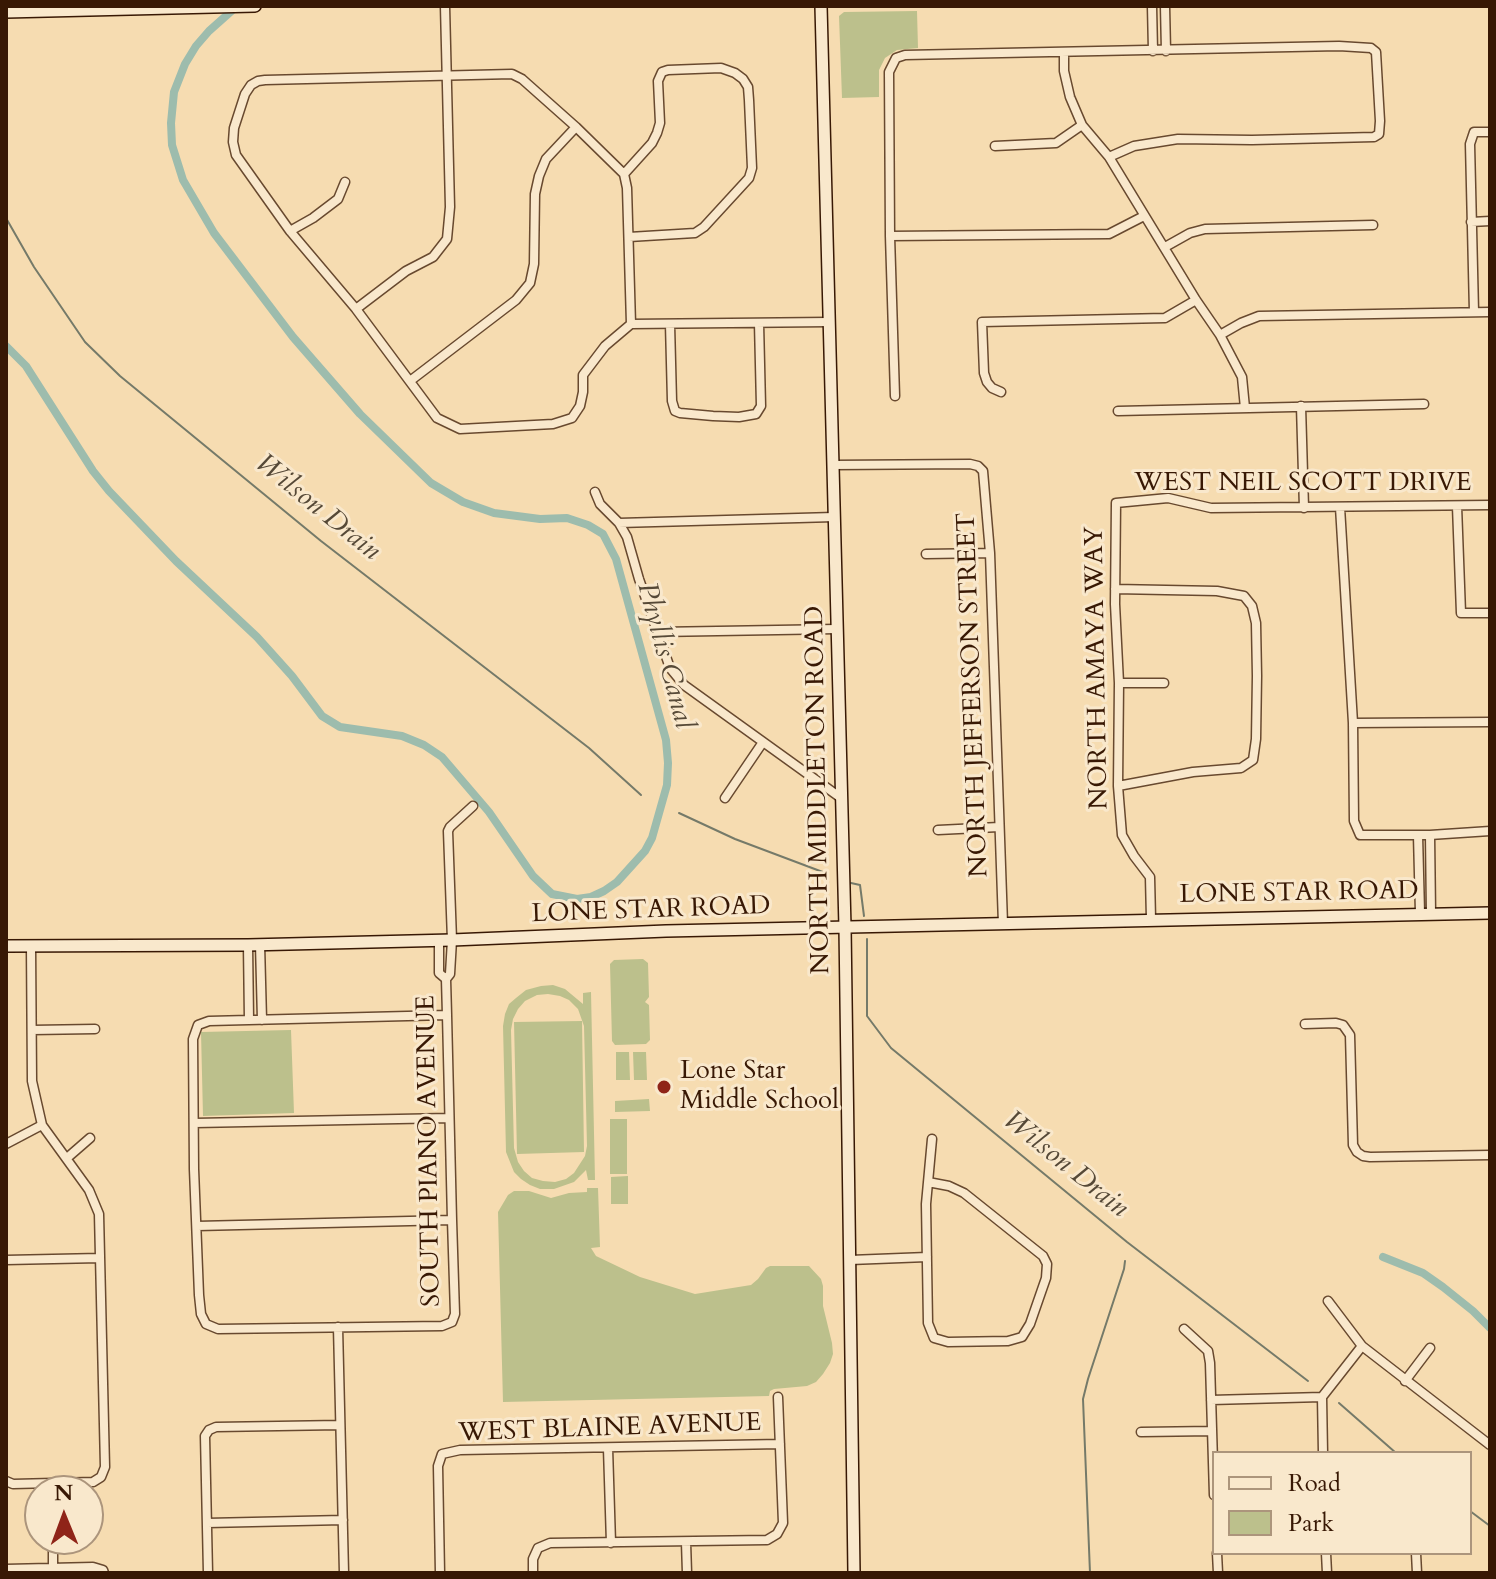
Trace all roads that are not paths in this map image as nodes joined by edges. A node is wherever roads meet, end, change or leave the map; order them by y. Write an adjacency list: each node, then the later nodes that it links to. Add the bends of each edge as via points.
1 (228, 6): 2 (main road); 7 (main road)
2 (252, 6)
3 (445, 6): 11 (street)
4 (821, 6): 31 (main road, NORTH MIDDLETON ROAD)
5 (1152, 6): 8 (street)
6 (1165, 6): 9 (street)
7 (6, 12)
8 (1153, 51): 9 (street); 10 (street)
9 (1166, 51): 16 (street, via 1371,48 1376,52 1379,134 1178,139 1134,146)
10 (1064, 53): 12 (street, via 1070,97); 24 (street, via 896,58 889,72)
11 (447, 74): 13 (street, via 512,74); 23 (street, via 265,80 251,85 234,128 236,155); 28 (street, via 447,239 433,257)
12 (1082, 125): 15 (street, via 1056,143); 16 (street)
13 (576, 127): 17 (street); 36 (street, via 546,159 539,176 530,283 516,300)
14 (1490, 132): 21 (street, via 1474,132 1470,144)
15 (995, 146)
16 (1109, 157): 19 (street)
17 (624, 174): 25 (street); 25 (street, via 657,133 662,72 721,68 743,79 749,100 749,178 695,233)
18 (345, 182): 23 (street, via 338,199)
19 (1144, 216): 24 (street, via 1109,234); 26 (street)
20 (1490, 221): 21 (street)
21 (1471, 222): 29 (street)
22 (1373, 225): 26 (street, via 1205,229)
23 (290, 231): 28 (street)
24 (890, 236): 38 (street)
25 (629, 237): 33 (street)
26 (1165, 247): 27 (street)
27 (1196, 300): 35 (street); 37 (street, via 1165,318 982,322 984,373 992,388)
28 (356, 309): 36 (street)
29 (1474, 312): 30 (street); 35 (street, via 1259,316)
30 (1490, 312)
31 (829, 322): 32 (street); 43 (main road, NORTH MIDDLETON ROAD)
32 (759, 323): 34 (street); 34 (street, via 761,406 756,414 739,417 675,411)
33 (631, 324): 34 (street); 36 (street, via 583,375 580,406 572,418 553,424 460,429 437,418)
34 (670, 324)
35 (1220, 335): 41 (street, via 1242,377)
36 (410, 381)
37 (1001, 392)
38 (895, 396)
39 (1424, 404): 40 (street)
40 (1301, 406): 41 (street); 49 (street)
41 (1245, 408): 42 (street)
42 (1118, 411)
43 (833, 465): 50 (main road, NORTH MIDDLETON ROAD); 52 (street, NORTH JEFFERSON STREET, via 978,466 986,492)
44 (595, 492): 51 (street)
45 (1116, 503): 49 (street, WEST NEIL SCOTT DRIVE, via 1168,498 1211,508); 54 (street, NORTH AMAYA WAY)
46 (1490, 505): 47 (street, WEST NEIL SCOTT DRIVE)
47 (1457, 506): 48 (street, WEST NEIL SCOTT DRIVE); 55 (street, via 1461,613)
48 (1340, 507): 49 (street, WEST NEIL SCOTT DRIVE); 61 (street)
49 (1304, 508)
50 (834, 517): 51 (street); 56 (main road, NORTH MIDDLETON ROAD)
51 (619, 523): 57 (street)
52 (990, 553): 53 (street); 67 (street, NORTH JEFFERSON STREET)
53 (926, 554)
54 (1115, 589): 58 (street, NORTH AMAYA WAY); 63 (street, via 1244,596 1256,623 1257,676 1253,760 1241,768)
55 (1490, 613)
56 (837, 629): 57 (street); 65 (main road, NORTH MIDDLETON ROAD)
57 (658, 632): 62 (street, via 670,668 684,685)
58 (1119, 683): 59 (street); 63 (street, NORTH AMAYA WAY)
59 (1164, 683)
60 (1490, 722): 61 (street)
61 (1353, 723): 70 (street, via 1354,821 1360,835)
62 (763, 742): 64 (street); 65 (street)
63 (1118, 786): 74 (street, NORTH AMAYA WAY, via 1122,835 1150,877)
64 (725, 798)
65 (841, 798): 76 (main road, NORTH MIDDLETON ROAD)
66 (473, 806): 77 (street, SOUTH PIANO AVENUE, via 448,831)
67 (999, 827): 68 (street); 75 (street, NORTH JEFFERSON STREET)
68 (938, 830)
69 (1490, 831): 71 (street)
70 (1418, 835): 71 (street); 72 (street)
71 (1430, 835): 72 (street)
72 (1426, 913): 73 (main road, LONE STAR ROAD); 74 (main road, LONE STAR ROAD)
73 (1490, 913)
74 (1151, 919): 75 (main road, LONE STAR ROAD)
75 (1003, 924): 76 (main road, LONE STAR ROAD)
76 (845, 927): 77 (main road, LONE STAR ROAD); 101 (main road, NORTH MIDDLETON ROAD)
77 (445, 940): 78 (main road, LONE STAR ROAD); 81 (street, SOUTH PIANO AVENUE, via 450,974)
78 (254, 944): 80 (main road, LONE STAR ROAD); 82 (street); 83 (street)
79 (6, 946): 80 (main road, LONE STAR ROAD)
80 (31, 946): 86 (street)
81 (447, 1015): 83 (street); 87 (street, SOUTH PIANO AVENUE)
82 (249, 1020): 83 (street); 88 (street, via 198,1025 193,1039)
83 (262, 1020)
84 (1305, 1024): 93 (street, via 1336,1023 1350,1035 1357,1152 1370,1157)
85 (95, 1029): 86 (street)
86 (32, 1030): 89 (street, via 32,1081)
87 (449, 1118): 88 (street); 96 (street, SOUTH PIANO AVENUE)
88 (195, 1123): 97 (street)
89 (42, 1125): 92 (street); 94 (street)
90 (90, 1138): 94 (street)
91 (932, 1139): 95 (street)
92 (6, 1144)
93 (1490, 1155)
94 (67, 1158): 99 (street, via 99,1214)
95 (928, 1182): 98 (street); 98 (street, via 964,1193 1043,1256 1046,1278 1022,1337 978,1342 934,1338 928,1323)
96 (452, 1220): 97 (street); 103 (street, SOUTH PIANO AVENUE, via 452,1322)
97 (197, 1226): 103 (street, via 201,1314 206,1324 218,1329)
98 (927, 1257): 101 (street)
99 (100, 1258): 100 (street); 119 (street)
100 (6, 1260)
101 (850, 1260): 133 (main road, NORTH MIDDLETON ROAD)
102 (1328, 1301): 105 (street)
103 (338, 1327): 111 (street)
104 (1184, 1329): 110 (street, via 1208,1351)
105 (1362, 1346): 107 (street); 109 (street)
106 (1430, 1348): 107 (street)
107 (1405, 1381): 115 (street)
108 (778, 1397): 114 (street)
109 (1322, 1397): 110 (street); 118 (street)
110 (1211, 1400): 112 (street)
111 (340, 1425): 120 (street); 121 (street, via 209,1430)
112 (1212, 1431): 113 (street); 117 (street)
113 (1141, 1432)
114 (780, 1444): 116 (street, WEST BLAINE AVENUE); 122 (street, via 783,1523 777,1534 767,1540)
115 (1490, 1444)
116 (608, 1448): 123 (street); 130 (street, WEST BLAINE AVENUE, via 442,1454)
117 (1213, 1451)
118 (1323, 1451)
119 (102, 1475)
120 (343, 1520): 121 (street); 129 (street)
121 (207, 1523): 128 (street)
122 (686, 1542): 123 (street); 132 (street)
123 (611, 1543): 131 (street, via 550,1543 538,1548)
124 (53, 1555): 125 (street)
125 (53, 1568): 126 (street); 127 (street, via 93,1567)
126 (6, 1569)
127 (103, 1572)
128 (208, 1573)
129 (344, 1573)
130 (440, 1573)
131 (533, 1573)
132 (687, 1573)
133 (854, 1573)

